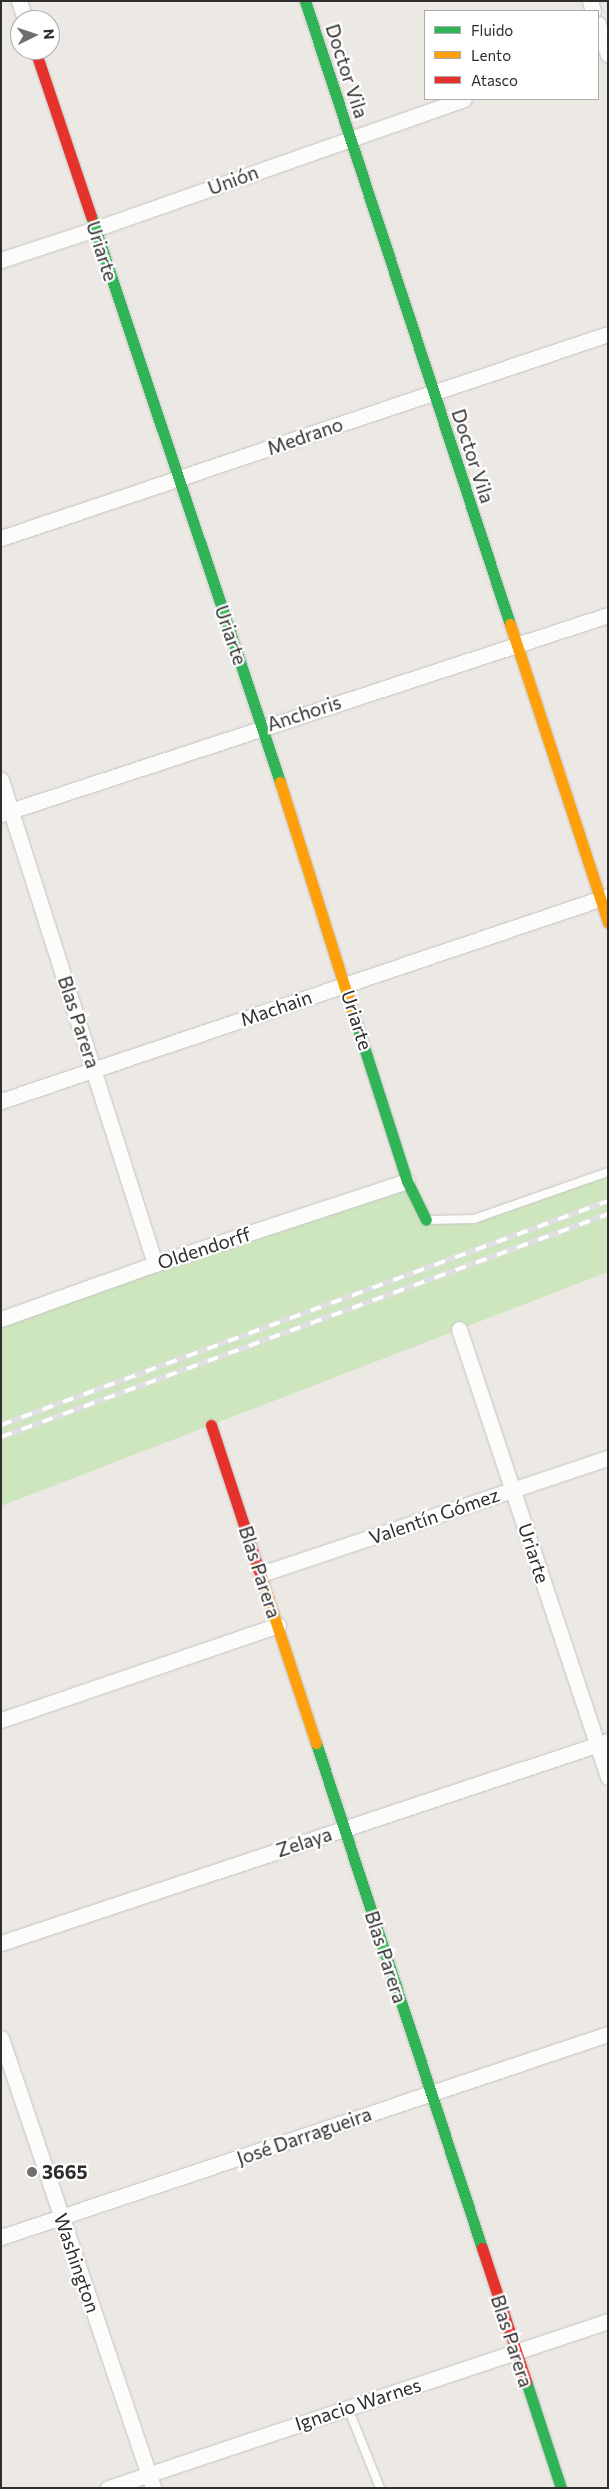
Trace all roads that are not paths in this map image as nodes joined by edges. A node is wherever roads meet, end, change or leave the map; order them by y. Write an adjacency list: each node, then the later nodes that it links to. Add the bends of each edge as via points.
1 (305, 1): 6 (street, Doctor Vila)
2 (599, 28): 3 (street)
3 (605, 51)
4 (38, 60): 7 (street, Uriarte)
5 (461, 100): 6 (street, Unión)
6 (350, 139): 7 (street, Unión); 10 (street, Doctor Vila)
7 (95, 230): 8 (street, Unión); 11 (street, Uriarte)
8 (1, 260)
9 (608, 334): 10 (street, Medrano)
10 (434, 393): 11 (street, Medrano); 14 (street, Doctor Vila)
11 (177, 479): 12 (street, Medrano); 15 (street, Uriarte)
12 (1, 538)
13 (608, 615): 14 (street, Anchoris)
14 (517, 645): 15 (street, Anchoris); 18 (street, Doctor Vila)
15 (262, 727): 17 (street, Anchoris); 20 (street, Uriarte)
16 (1, 780): 17 (street, Blas Parera)
17 (6, 812): 21 (street, Blas Parera)
18 (604, 897): 19 (street, Doctor Vila); 20 (street, Machain)
19 (608, 922)
20 (345, 984): 21 (street, Machain); 24 (street, Uriarte)
21 (94, 1069): 22 (street, Machain); 26 (street, Blas Parera)
22 (1, 1101)
23 (608, 1172): 25 (lane, via 474,1219)
24 (407, 1181): 25 (street, Uriarte); 26 (street, Oldendorff)
25 (426, 1220)
26 (155, 1264): 27 (street, Oldendorff)
27 (1, 1319)
28 (459, 1329): 31 (street, Uriarte)
29 (211, 1425): 32 (street, Blas Parera)
30 (608, 1458): 31 (street, Valentín Gómez)
31 (512, 1490): 32 (street, Valentín Gómez); 35 (street, Uriarte)
32 (261, 1574): 33 (street, Blas Parera)
33 (278, 1625): 34 (street); 37 (street, Blas Parera)
34 (1, 1720)
35 (602, 1743): 36 (street, Uriarte); 37 (street, Zelaya)
36 (608, 1777)
37 (344, 1829): 38 (street, Zelaya); 41 (street, Blas Parera)
38 (1, 1943)
39 (608, 2034): 41 (street, José Darragueira)
40 (1, 2038): 42 (street, Washington)
41 (431, 2093): 42 (street, José Darragueira); 45 (street, Blas Parera)
42 (62, 2217): 43 (street, José Darragueira); 47 (street, Washington)
43 (1, 2237)
44 (608, 2321): 45 (street, Ignacio Warnes)
45 (516, 2352): 46 (street, Ignacio Warnes); 50 (street, Blas Parera)
46 (348, 2408): 47 (street, Ignacio Warnes); 49 (lane)
47 (151, 2481): 48 (street, Ignacio Warnes)
48 (108, 2488)
49 (380, 2488)
50 (562, 2488)

